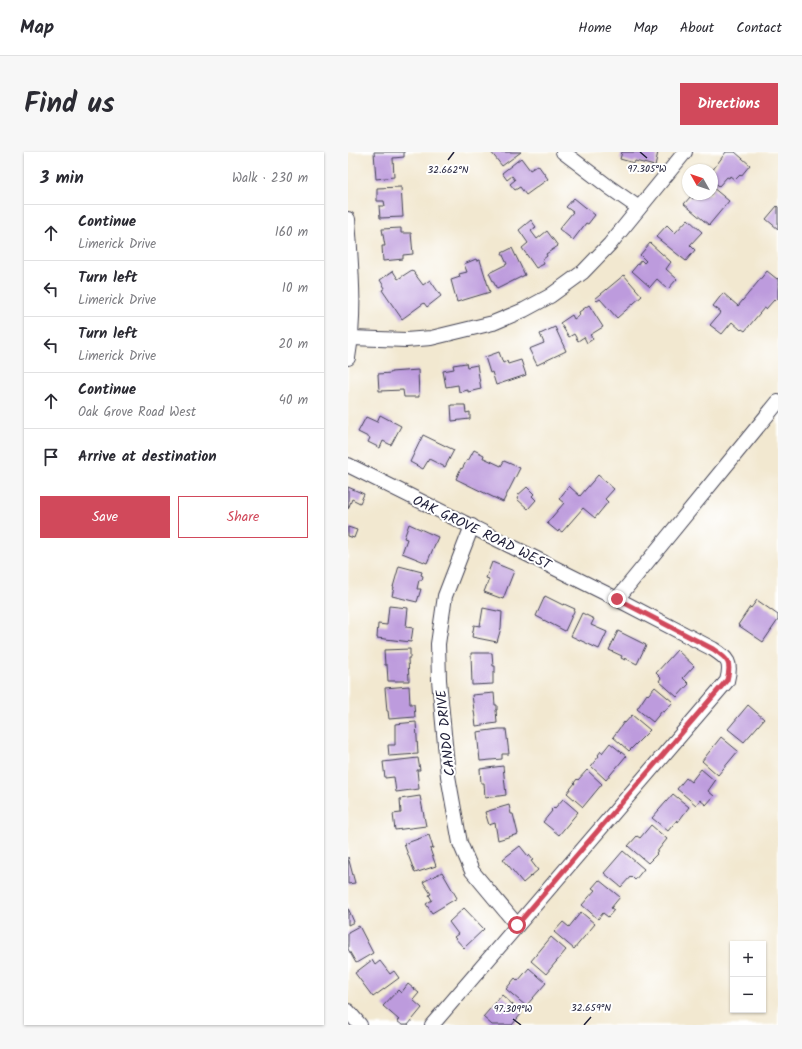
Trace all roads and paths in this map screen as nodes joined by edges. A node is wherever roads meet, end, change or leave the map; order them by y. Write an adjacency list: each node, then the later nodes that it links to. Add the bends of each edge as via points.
1 (563, 152): 3 (street)
2 (685, 152): 3 (street)
3 (640, 208): 5 (street, via 583,272 550,296 524,310 493,323 431,338)
4 (348, 219): 5 (street, via 353,290)
5 (351, 338): 6 (street)
6 (348, 358)
7 (778, 402): 10 (street)
8 (348, 465): 9 (street, OAK GROVE ROAD WEST)
9 (472, 526): 10 (street, OAK GROVE ROAD WEST); 11 (street, CANDO DRIVE, via 445,596 438,644 448,776 460,844 472,871)
10 (617, 599): 11 (street, OAK GROVE ROAD WEST, via 724,657 730,669 727,680)
11 (517, 925): 14 (street, OAK GROVE ROAD WEST)
12 (348, 1011): 13 (street)
13 (360, 1025)
14 (432, 1025)

